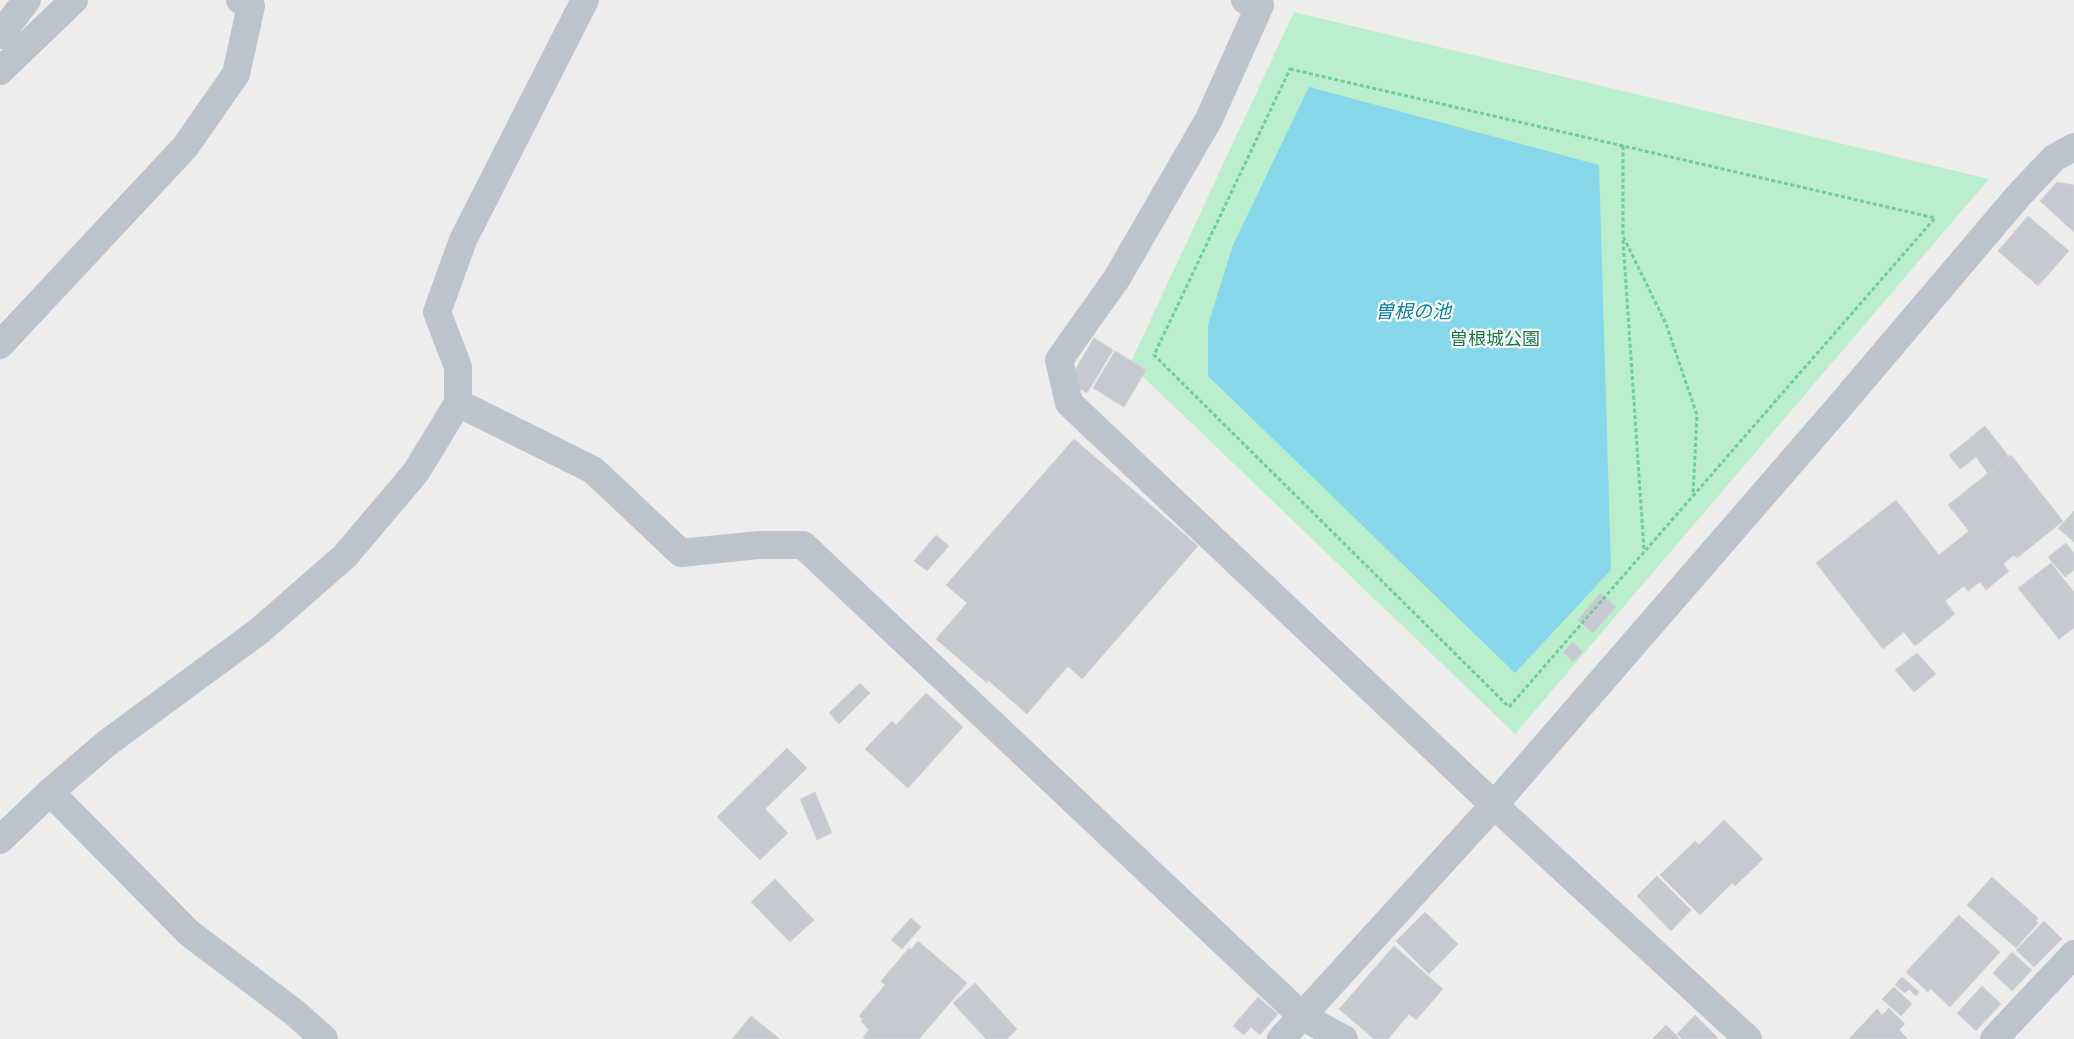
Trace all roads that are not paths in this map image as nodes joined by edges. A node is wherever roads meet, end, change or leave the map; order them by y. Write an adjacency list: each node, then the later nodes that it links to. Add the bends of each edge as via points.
1 (27, 0): 6 (street)
2 (74, 0): 7 (street)
3 (240, 0): 9 (street, via 250,6 236,74 185,147)
4 (585, 0): 10 (street, via 463,240 437,312 458,367)
5 (1245, 0): 12 (street, via 1260,5 1209,119 1117,278 1059,360 1069,403)
6 (0, 35)
7 (0, 71)
8 (2067, 156): 12 (street, via 2018,195 1846,400)
9 (0, 345)
10 (458, 403): 11 (street, via 416,472 345,556 258,632 107,743); 15 (street, via 593,470 681,553 758,544 804,545)
11 (50, 792): 13 (street); 16 (street, via 189,933 295,1012)
12 (1494, 805): 15 (street); 19 (street)
13 (0, 840)
14 (2074, 954): 20 (street)
15 (1303, 1017): 17 (street); 18 (street)
16 (324, 1039)
17 (1281, 1039)
18 (1344, 1039)
19 (1748, 1039)
20 (1994, 1039)

